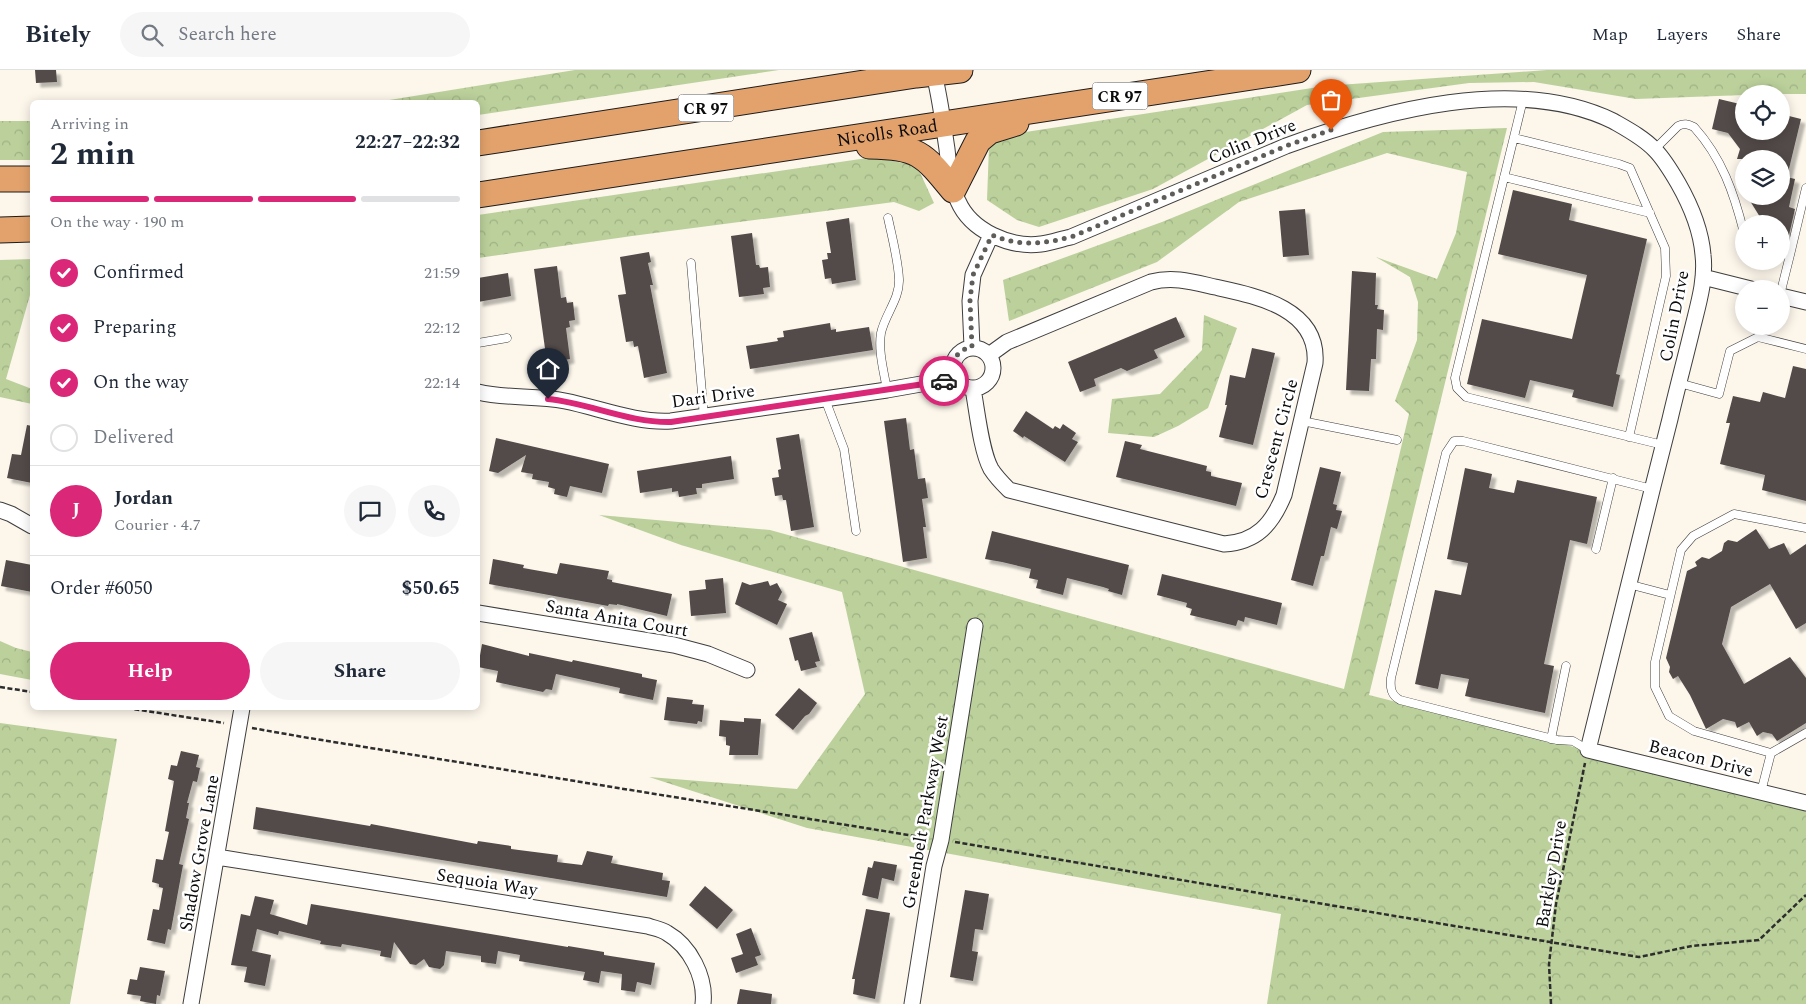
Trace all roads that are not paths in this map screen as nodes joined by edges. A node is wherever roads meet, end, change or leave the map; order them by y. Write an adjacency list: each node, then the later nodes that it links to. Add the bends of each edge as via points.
1 (873, 70): 5 (highway)
2 (960, 70): 4 (highway, CR 97)
3 (1298, 70): 7 (highway, Nicolls Road / CR 97)
4 (934, 72): 5 (highway, CR 97); 8 (street, Colin Drive)
5 (779, 96): 10 (highway, CR 97)
6 (1523, 100): 9 (lane); 12 (street, Colin Drive, via 1598,114); 24 (street, Colin Drive, via 1430,105 1357,122 1286,146 1071,237 1027,244)
7 (1063, 105): 8 (highway, Nicolls Road / CR 97); 17 (highway, via 990,130 974,146)
8 (943, 123): 11 (highway, Nicolls Road / CR 97); 17 (street, Colin Drive)
9 (1514, 138): 13 (lane); 19 (lane, via 1625,165 1636,179)
10 (480, 143)
11 (801, 146): 17 (highway, via 904,148 926,159); 18 (highway, Nicolls Road / CR 97)
12 (1655, 149): 20 (lane, via 1678,126 1688,124 1694,127 1728,180); 27 (street, Colin Drive, via 1671,170 1694,217 1704,255)
13 (1504, 177): 19 (lane); 44 (lane, via 1455,378 1457,388 1466,398)
14 (0, 179): 15 (highway)
15 (30, 179)
16 (1806, 188): 25 (lane)
17 (953, 190): 24 (street, Colin Drive, via 963,211)
18 (480, 195)
19 (1650, 213): 44 (lane, via 1665,248 1667,268)
20 (1739, 215)
21 (888, 218): 39 (lane, via 899,278 898,291 881,331)
22 (30, 229): 23 (highway)
23 (0, 230)
24 (992, 235): 33 (street, via 973,275 970,300)
25 (1790, 255)
26 (691, 263): 42 (lane)
27 (1703, 277): 28 (street); 37 (street, Colin Drive)
28 (1735, 285)
29 (1790, 298): 30 (street)
30 (1806, 302)
31 (507, 338): 32 (lane)
32 (480, 343)
33 (972, 347): 35 (street); 36 (street, via 962,350 955,358 952,368)
34 (1806, 349): 37 (lane, via 1758,337 1730,351 1719,394)
35 (989, 355): 38 (street, via 993,364 991,377 985,384); 43 (street, Crescent Circle, via 1007,342 1151,282 1164,278 1186,280 1250,294 1285,308 1301,322 1314,341 1316,353)
36 (955, 378): 38 (street, via 961,385); 39 (street, Dari Drive)
37 (1679, 383): 46 (street, Colin Drive)
38 (973, 388): 43 (street, Crescent Circle, via 990,467 1009,490 1224,544 1249,539 1275,515 1284,495)
39 (887, 390): 41 (street, Dari Drive)
40 (480, 392): 42 (street, Dari Drive, via 564,401 657,422)
41 (824, 399): 42 (street, Dari Drive); 52 (lane, via 844,449)
42 (704, 417)
43 (1302, 421): 45 (lane)
44 (1629, 437): 46 (lane)
45 (1397, 440)
46 (1663, 445): 48 (street, Colin Drive)
47 (1614, 478): 48 (lane); 53 (lane); 62 (lane, via 1463,440 1454,441 1446,453 1393,669 1390,686 1400,700)
48 (1652, 488): 54 (street, Colin Drive)
49 (0, 510): 50 (street)
50 (30, 525)
51 (1806, 528): 55 (lane, via 1734,514 1693,536 1681,550)
52 (856, 531)
53 (1596, 549)
54 (1628, 584): 55 (lane); 63 (street, Colin Drive)
55 (1670, 595): 64 (lane, via 1655,662 1655,687 1669,716 1694,731)
56 (480, 612): 59 (street, Santa Anita Court, via 674,645 708,654)
57 (975, 626): 70 (street, Greenbelt Parkway West)
58 (1566, 666): 62 (lane)
59 (747, 670)
60 (242, 710): 67 (street, Shadow Grove Lane)
61 (1806, 733): 64 (lane)
62 (1550, 739): 63 (lane, via 1574,741)
63 (1588, 750): 65 (street, Beacon Drive)
64 (1771, 753): 65 (lane)
65 (1761, 792): 66 (street, Beacon Drive)
66 (1806, 803)
67 (217, 857): 68 (street, Shadow Grove Lane); 69 (street, Sequoia Way, via 648,926 666,932 684,948 698,968)
68 (191, 1004)
69 (703, 1004)
70 (912, 1004)

